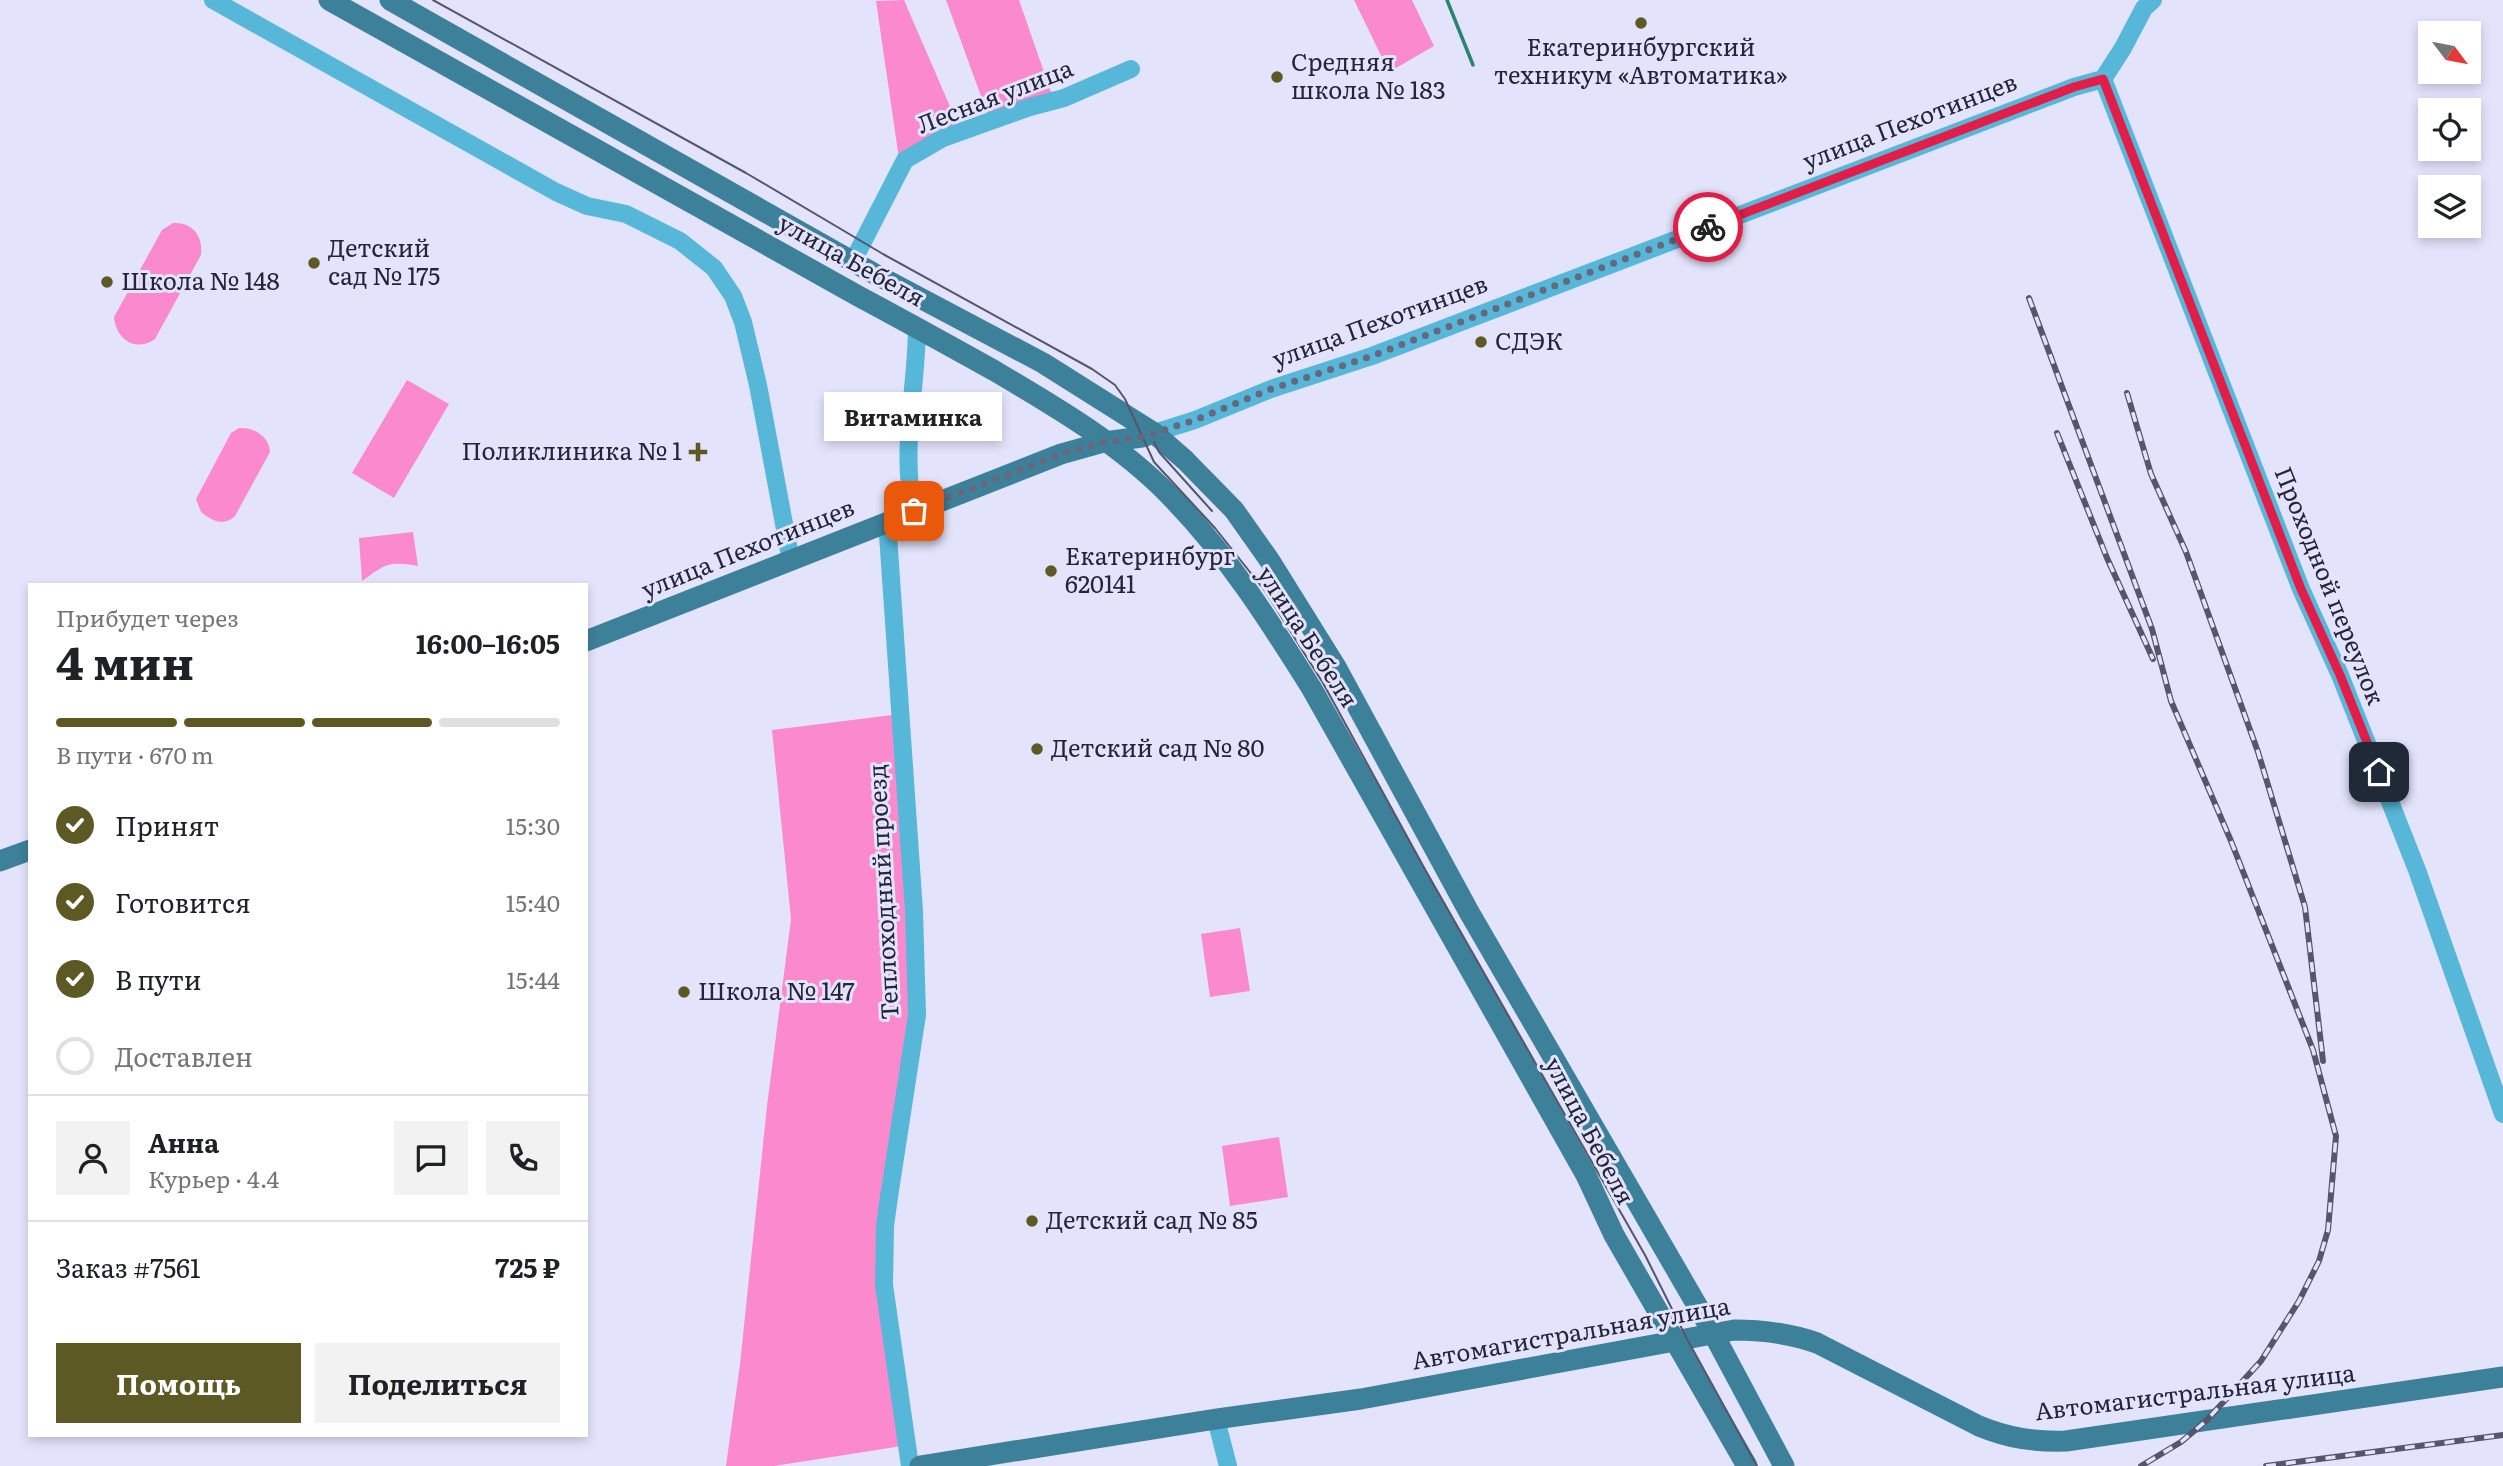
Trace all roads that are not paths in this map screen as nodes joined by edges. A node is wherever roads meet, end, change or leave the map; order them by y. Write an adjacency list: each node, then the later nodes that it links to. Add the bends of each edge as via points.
1 (213, 0): 13 (street, via 556,192 587,206 625,214 680,241 714,268 743,322)
2 (329, 0): 8 (main road, улица Бебеля)
3 (390, 0): 7 (main road, улица Бебеля)
4 (2153, 0): 6 (street)
5 (1131, 69): 7 (street, Лесная улица, via 1064,98 943,138 905,160)
6 (2103, 79): 9 (street, улица Пехотинцев, via 1372,356); 17 (street, Проходной переулок, via 2301,589 2417,870)
7 (853, 261): 9 (main road, улица Бебеля, via 1043,363)
8 (917, 326): 10 (main road, улица Бебеля, via 1055,406); 11 (street, via 908,457)
9 (1154, 433): 10 (main road, улица Пехотинцев); 18 (main road, улица Бебеля, via 1234,510 1336,667 1469,912)
10 (1104, 442): 11 (main road, улица Пехотинцев); 19 (main road, улица Бебеля, via 1171,497 1273,626 1387,820)
11 (914, 511): 12 (main road, улица Пехотинцев)
12 (884, 523): 13 (main road, улица Пехотинцев); 22 (street, Теплоходный проезд, via 914,911 917,1014 889,1197 884,1285)
13 (791, 561): 14 (main road, улица Пехотинцев)
14 (588, 641)
15 (28, 851): 16 (main road)
16 (0, 861)
17 (2503, 1114)
18 (1713, 1333): 19 (main road, Автомагистральная улица); 20 (main road, Автомагистральная улица, via 1760,1329 1801,1337 1979,1426 2026,1441 2066,1441); 26 (main road, улица Бебеля)
19 (1675, 1341): 21 (main road, Автомагистральная улица, via 1361,1399); 25 (main road, улица Бебеля)
20 (2503, 1377)
21 (1216, 1419): 23 (main road, Автомагистральная улица); 24 (street)
22 (910, 1466)
23 (920, 1466)
24 (1228, 1466)
25 (1747, 1466)
26 (1784, 1466)

